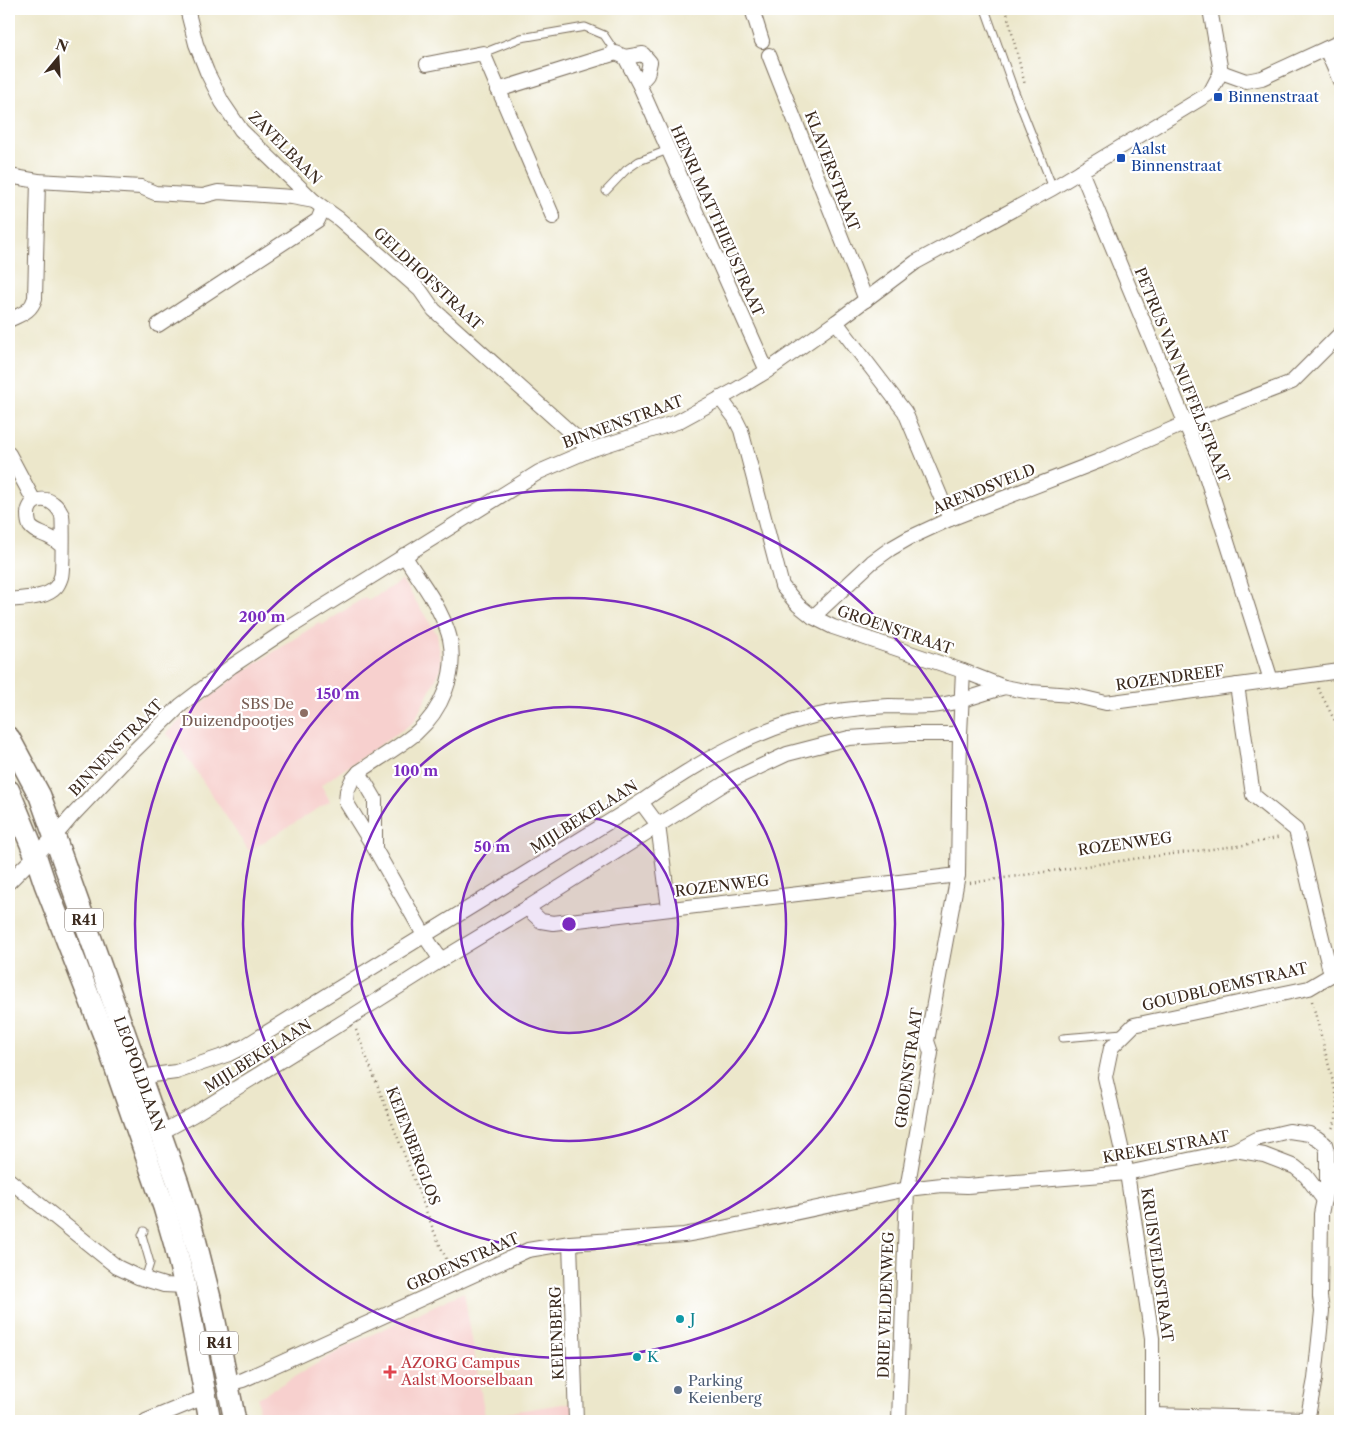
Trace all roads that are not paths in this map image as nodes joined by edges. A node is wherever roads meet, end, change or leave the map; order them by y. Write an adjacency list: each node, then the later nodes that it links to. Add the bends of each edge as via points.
1 (187, 9): 22 (street, ZAVELBAAN, via 196,44 222,102 241,130)
2 (752, 9): 5 (street)
3 (985, 9): 20 (lane)
4 (1210, 9): 12 (street)
5 (762, 40)
6 (1340, 42): 7 (street)
7 (1326, 49): 12 (street, via 1262,78 1246,81); 13 (street)
8 (483, 53): 9 (lane, via 521,38 585,27 604,35); 11 (street); 15 (street)
9 (620, 55): 14 (street, HENRI MATTHIEUSTRAAT); 14 (street, via 643,54 650,62 647,75); 15 (street)
10 (769, 55): 24 (street, KLAVERSTRAAT)
11 (428, 64)
12 (1221, 72): 17 (street, BINNENSTRAAT, via 1210,93)
13 (1340, 81)
14 (639, 84): 16 (street, HENRI MATTHIEUSTRAAT)
15 (498, 90): 23 (street)
16 (668, 150): 21 (lane, via 638,161); 29 (street, HENRI MATTHIEUSTRAAT)
17 (1081, 171): 20 (street, BINNENSTRAAT); 31 (street, PETRUS VAN NUFFELSTRAAT)
18 (9, 176): 19 (street, GELDHOFSTRAAT)
19 (38, 181): 22 (street, GELDHOFSTRAAT, via 141,187 155,193 203,196 218,192 292,197); 25 (street, via 35,298 33,306)
20 (1053, 188): 24 (street, BINNENSTRAAT, via 916,262)
21 (606, 191)
22 (318, 204): 27 (street, via 318,220); 32 (street, GELDHOFSTRAAT, via 340,219 420,290 434,310)
23 (553, 217)
24 (866, 300): 26 (street, BINNENSTRAAT)
25 (9, 320)
26 (836, 322): 29 (street, BINNENSTRAAT); 35 (street, via 905,412)
27 (158, 325)
28 (1340, 334): 31 (street, ARENDSVELD, via 1292,382)
29 (767, 371): 30 (street, BINNENSTRAAT)
30 (720, 398): 32 (street, BINNENSTRAAT, via 677,422); 39 (street, GROENSTRAAT, via 740,430 782,586)
31 (1186, 423): 35 (street, ARENDSVELD); 42 (street, PETRUS VAN NUFFELSTRAAT, via 1202,463)
32 (590, 450): 37 (street, BINNENSTRAAT, via 539,472)
33 (9, 454): 34 (street)
34 (34, 501): 36 (street, via 28,513 31,527); 36 (street, via 50,501 57,506 62,515)
35 (950, 519): 39 (street, ARENDSVELD, via 890,549)
36 (62, 546): 38 (street, via 61,576 55,588 43,596)
37 (404, 555): 48 (street, via 438,610 450,639 452,660 448,682 442,701 430,719 416,733); 52 (street, BINNENSTRAAT, via 232,666 181,705)
38 (9, 600)
39 (812, 617): 40 (street, GROENSTRAAT, via 833,628)
40 (963, 671): 44 (street, ROZENDREEF); 45 (street, GROENSTRAAT)
41 (1340, 672): 42 (street, ROZENDREEF)
42 (1271, 680): 43 (street, ROZENDREEF)
43 (1237, 685): 44 (street, ROZENDREEF, via 1106,703 1072,695); 61 (street, GOUDBLOEMSTRAAT, via 1253,795 1296,830)
44 (1004, 687): 45 (street, ROZENDREEF)
45 (961, 700): 46 (street, GROENSTRAAT); 50 (street, MIJLBEKELAAN, via 932,706 886,706 832,712 770,729 720,752)
46 (960, 734): 51 (street, MIJLBEKELAAN, via 849,738 787,754 727,782); 55 (street, GROENSTRAAT)
47 (9, 738): 52 (main road, LEOPOLDLAAN / R41, via 40,796)
48 (359, 772): 53 (street, via 375,799); 53 (street, via 349,786 346,802)
49 (9, 791): 54 (main road, LEOPOLDLAAN / R41)
50 (641, 802): 51 (street, ROZENWEG); 59 (street, MIJLBEKELAAN)
51 (658, 825): 57 (street, MIJLBEKELAAN); 58 (street, ROZENWEG)
52 (54, 837): 54 (street, BINNENSTRAAT); 64 (main road, LEOPOLDLAAN / R41)
53 (375, 848): 59 (street)
54 (35, 854): 56 (street, BINNENSTRAAT); 74 (main road, LEOPOLDLAAN / R41, via 107,1043 164,1207 175,1245)
55 (957, 880): 58 (street, ROZENWEG); 69 (street, GROENSTRAAT, via 927,1041 930,1052)
56 (9, 882)
57 (527, 908): 58 (street, ROZENWEG, via 541,921 553,922); 60 (street, MIJLBEKELAAN)
58 (669, 908)
59 (424, 935): 60 (street); 64 (street, MIJLBEKELAAN, via 245,1046 176,1072)
60 (440, 960): 65 (street, MIJLBEKELAAN)
61 (1336, 975): 62 (street, GOUDBLOEMSTRAAT, via 1309,988 1134,1025)
62 (1126, 1033): 63 (lane); 67 (street, GOUDBLOEMSTRAAT, via 1111,1048 1105,1078)
63 (1063, 1038)
64 (141, 1079): 65 (main road, LEOPOLDLAAN / R41)
65 (160, 1133): 75 (main road, LEOPOLDLAAN / R41, via 196,1243)
66 (1235, 1150): 67 (street, KREKELSTRAAT); 70 (street, KREKELSTRAAT, via 1264,1155 1294,1167 1306,1176); 70 (street, via 1256,1139 1289,1131 1309,1134 1325,1144 1328,1158)
67 (1127, 1173): 69 (street, KREKELSTRAAT); 77 (street, KRUISVELDSTRAAT, via 1152,1338)
68 (9, 1180): 73 (street, via 117,1267)
69 (907, 1190): 72 (street, GROENSTRAAT, via 684,1235); 83 (street, DRIE VELDENWEG)
70 (1324, 1200): 78 (street, via 1321,1214 1322,1311 1316,1379)
71 (144, 1232): 73 (lane, via 150,1263)
72 (570, 1243): 75 (street, GROENSTRAAT, via 528,1250 243,1380); 82 (street, KEIENBERG)
73 (145, 1279): 74 (street)
74 (179, 1286): 76 (main road, LEOPOLDLAAN / R41)
75 (227, 1384): 81 (main road, LEOPOLDLAAN / R41)
76 (206, 1399): 79 (street); 80 (main road, LEOPOLDLAAN / R41)
77 (1152, 1418): 78 (street)
78 (1307, 1420)
79 (146, 1421)
80 (210, 1421)
81 (234, 1421)
82 (576, 1421)
83 (899, 1421)

